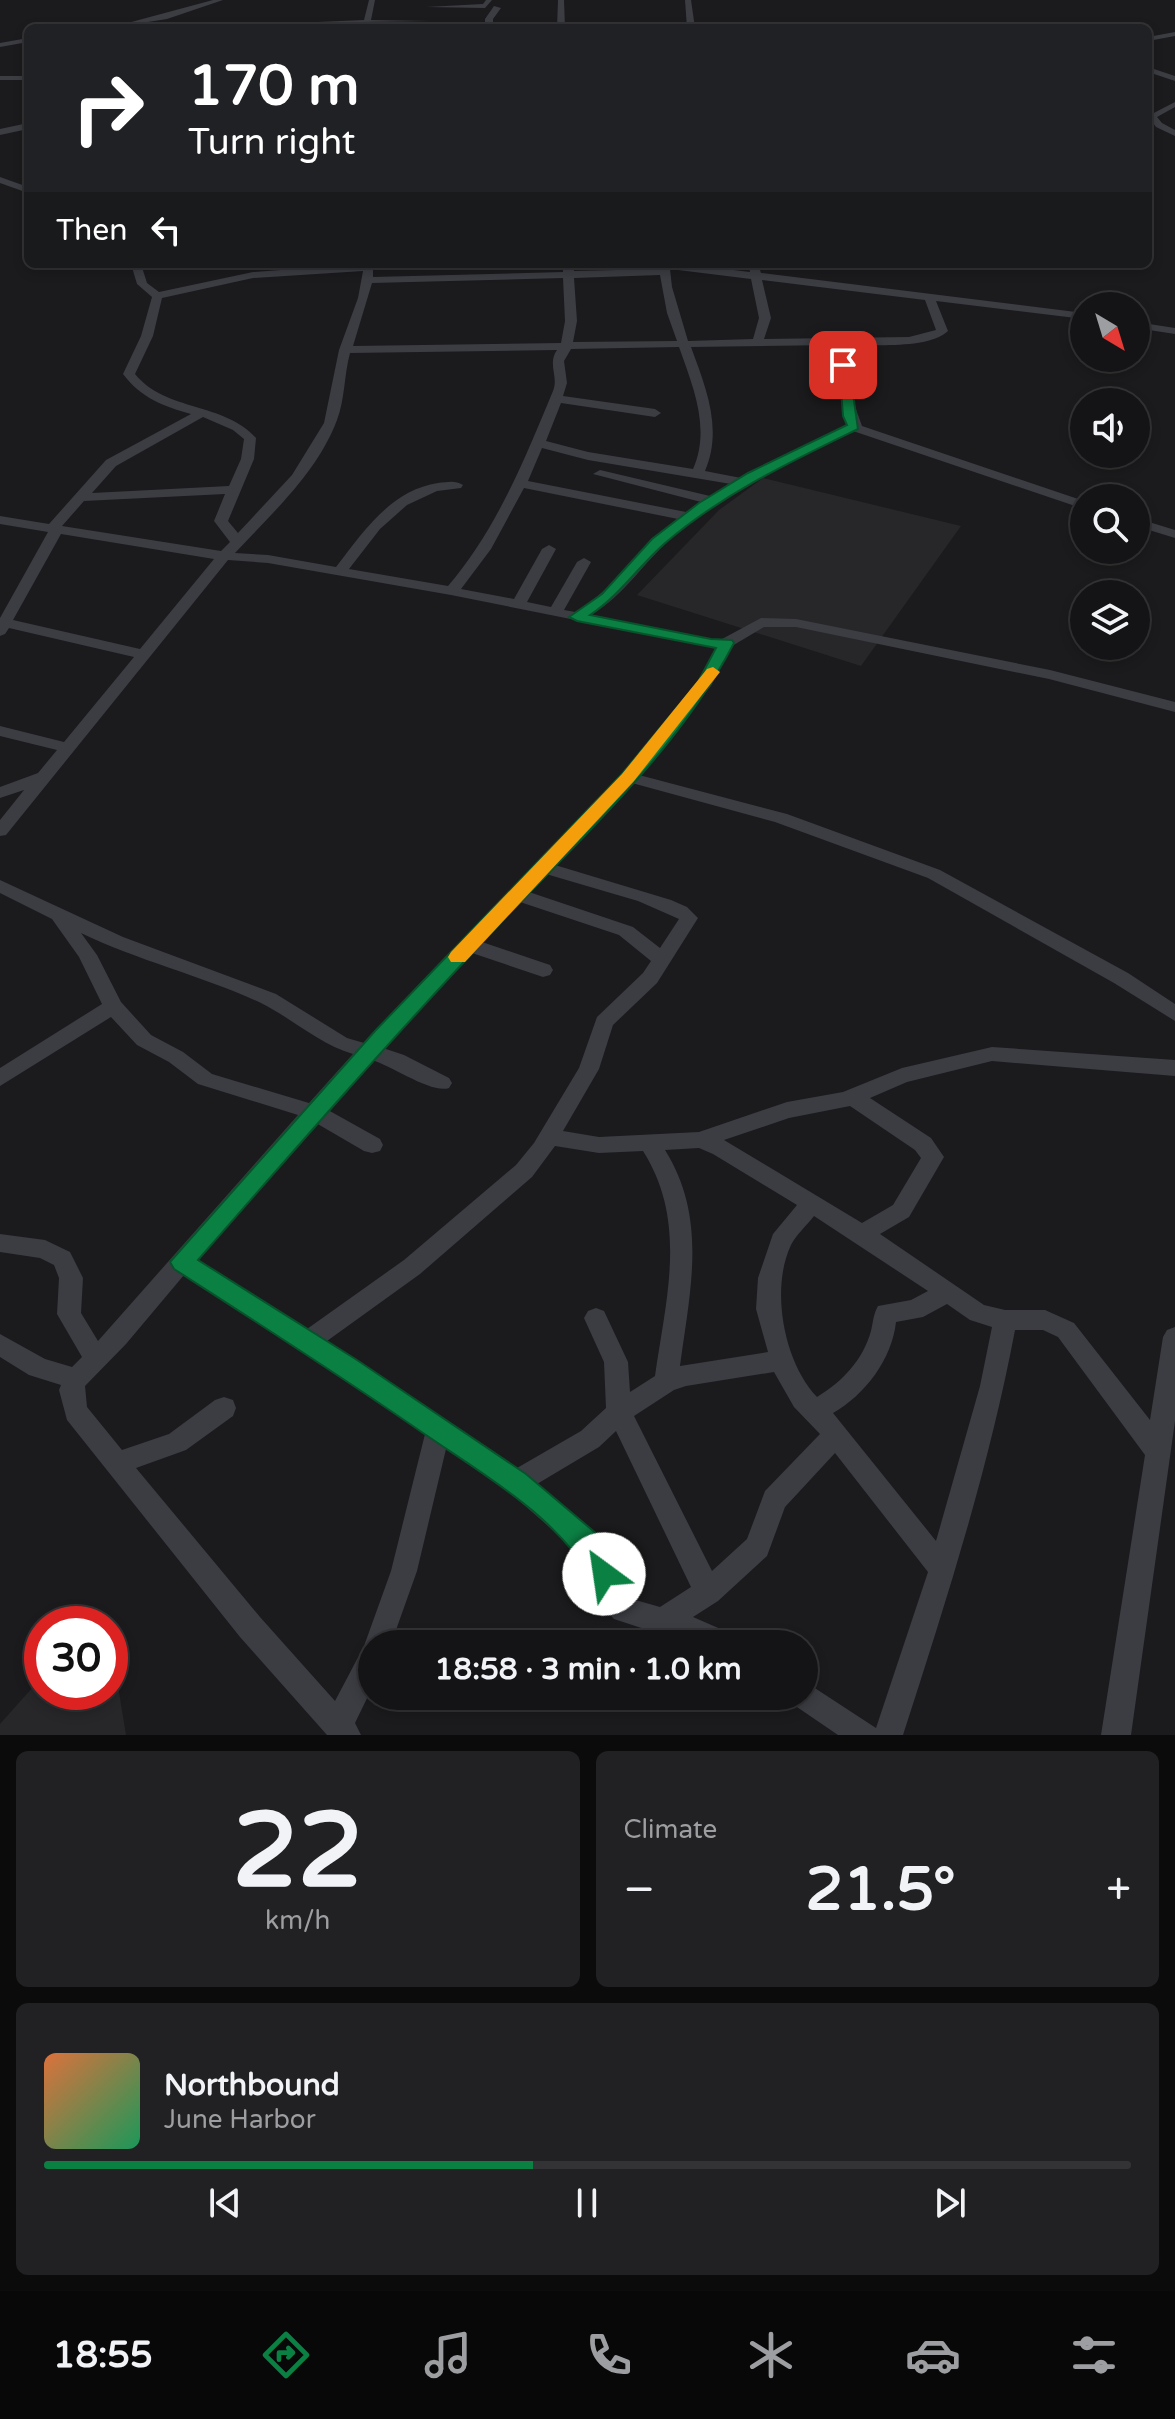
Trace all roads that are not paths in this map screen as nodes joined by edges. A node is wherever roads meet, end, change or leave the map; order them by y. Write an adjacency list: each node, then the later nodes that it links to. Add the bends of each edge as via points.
1 (220, 0): 10 (street)
2 (372, 0): 8 (street)
3 (489, 0): 6 (street, via 485,6)
4 (561, 0): 16 (street)
5 (688, 0): 17 (street)
6 (432, 3): 14 (street)
7 (497, 8): 15 (street)
8 (367, 22): 12 (street); 13 (street)
9 (298, 23): 11 (street)
10 (133, 24)
11 (312, 24)
12 (354, 24)
13 (407, 24)
14 (427, 24)
15 (489, 24)
16 (561, 24)
17 (691, 24)
18 (8, 32): 22 (street, via 16,34)
19 (1175, 34): 20 (street)
20 (1152, 38)
21 (24, 41): 22 (street)
22 (18, 42): 23 (street)
23 (0, 45)
24 (3, 65): 27 (street)
25 (1152, 70): 29 (street)
26 (0, 78): 27 (street)
27 (14, 78): 28 (street)
28 (24, 78)
29 (1175, 79)
30 (1175, 104): 35 (street, via 1152,116)
31 (6, 120): 32 (street)
32 (24, 124)
33 (24, 126): 34 (street)
34 (0, 132)
35 (1175, 133)
36 (0, 178): 37 (street); 38 (street)
37 (24, 179)
38 (24, 188)
39 (137, 268): 47 (street, via 142,284)
40 (600, 268): 44 (street)
41 (664, 268): 54 (street)
42 (680, 268): 46 (street)
43 (754, 268): 46 (street)
44 (569, 269): 45 (street); 55 (street)
45 (368, 270): 47 (street, via 253,275); 56 (street)
46 (756, 277): 48 (street); 53 (street, via 765,318)
47 (157, 296): 59 (street, via 143,353 129,374 139,387)
48 (930, 300): 49 (street); 52 (street, via 942,331 934,336)
49 (1070, 315)
50 (1150, 327): 51 (street)
51 (1175, 331)
52 (838, 340): 53 (street); 60 (street)
53 (758, 341): 54 (street)
54 (685, 343): 55 (street); 63 (street, via 710,444)
55 (570, 345): 56 (street); 57 (street, via 559,358 562,384)
56 (345, 350): 78 (street, via 331,421 313,457)
57 (555, 398): 58 (street); 61 (street)
58 (655, 413)
59 (200, 414): 68 (street, via 235,426 250,438 248,456); 69 (street, via 111,463)
60 (854, 426): 65 (street); 71 (street)
61 (538, 443): 62 (street); 66 (street)
62 (609, 459): 63 (street); 64 (street)
63 (698, 471): 65 (street)
64 (600, 474): 70 (street); 72 (street)
65 (742, 482): 72 (street)
66 (520, 483): 70 (street); 84 (street, via 470,569)
67 (456, 485): 82 (street, via 412,494 376,523)
68 (231, 490): 69 (street); 78 (street, via 221,521)
69 (82, 497): 76 (street)
70 (580, 497): 73 (street)
71 (1070, 500)
72 (712, 501): 73 (street)
73 (689, 517): 87 (street, via 657,542 607,597)
74 (0, 520): 76 (street)
75 (1150, 526): 77 (street)
76 (54, 530): 80 (street); 88 (street)
77 (1175, 534)
78 (237, 542): 80 (street)
79 (549, 549): 83 (street)
80 (224, 556): 82 (street); 90 (street)
81 (584, 562): 83 (street)
82 (339, 572): 84 (street)
83 (549, 586): 85 (street); 86 (street)
84 (451, 591): 85 (street)
85 (518, 606): 86 (street)
86 (555, 613): 87 (street)
87 (577, 617): 89 (street)
88 (3, 627): 90 (street)
89 (726, 643): 91 (street, via 761,622 796,623 1036,672); 95 (street, via 705,683)
90 (145, 655): 93 (street)
91 (1175, 707)
92 (0, 731): 93 (street)
93 (70, 748): 94 (street)
94 (48, 775): 96 (street); 97 (street)
95 (628, 777): 98 (street); 106 (street, via 781,818 934,874 1121,978)
96 (0, 793)
97 (0, 831)
98 (542, 867): 100 (street); 103 (street, via 689,915)
99 (0, 886): 101 (street)
100 (517, 894): 102 (street); 103 (street, via 626,931)
101 (60, 917): 105 (street); 107 (street, via 269,999 330,1038)
102 (470, 945): 104 (street); 107 (street)
103 (662, 960): 113 (street, via 604,1022 589,1069)
104 (543, 970)
105 (113, 1006): 109 (street); 112 (street, via 136,1034 203,1077)
106 (1175, 1014)
107 (370, 1050): 110 (street); 112 (street)
108 (1175, 1068): 111 (street, via 992,1054 902,1076)
109 (0, 1078)
110 (442, 1083)
111 (853, 1097): 114 (street, via 787,1110); 118 (street, via 923,1144 933,1157 901,1211)
112 (314, 1112): 116 (street); 120 (street)
113 (549, 1137): 115 (street, via 599,1145); 125 (street, via 524,1171 477,1214 386,1288)
114 (700, 1140): 115 (street); 117 (street, via 735,1155)
115 (649, 1142): 130 (street, via 672,1183 681,1247)
116 (372, 1145)
117 (812, 1203): 118 (street); 128 (street, via 773,1258 768,1309)
118 (862, 1234): 121 (street)
119 (0, 1243): 127 (street, via 45,1249 62,1259 71,1278 69,1314)
120 (182, 1262): 125 (street); 127 (street)
121 (946, 1293): 123 (street); 132 (street, via 915,1310 886,1313 881,1336 852,1387)
122 (596, 1318): 133 (street, via 616,1362)
123 (996, 1326): 136 (street, via 1045,1320 1072,1336); 139 (street, via 992,1386)
124 (1175, 1337): 136 (street)
125 (307, 1342): 134 (street)
126 (0, 1344): 129 (street, via 38,1368)
127 (96, 1360): 129 (street)
128 (783, 1360): 130 (street, via 692,1373); 132 (street, via 791,1381)
129 (76, 1379): 137 (street, via 71,1390 76,1412)
130 (666, 1382): 133 (street)
131 (224, 1408): 137 (street, via 177,1442)
132 (814, 1410): 135 (street)
133 (619, 1412): 138 (street, via 590,1439); 140 (street)
134 (438, 1431): 138 (street); 142 (street, via 404,1571)
135 (835, 1435): 139 (street); 140 (street, via 782,1489 770,1507 758,1547)
136 (1158, 1453): 149 (street)
137 (118, 1463): 146 (street)
138 (516, 1482): 141 (street, via 588,1544 616,1602 633,1615)
139 (942, 1569): 148 (street)
140 (708, 1592): 141 (street)
141 (661, 1622): 143 (street)
142 (382, 1630)
143 (683, 1630)
144 (358, 1692): 146 (street)
145 (818, 1704): 147 (street)
146 (342, 1731)
147 (864, 1735)
148 (888, 1735)
149 (1116, 1735)

